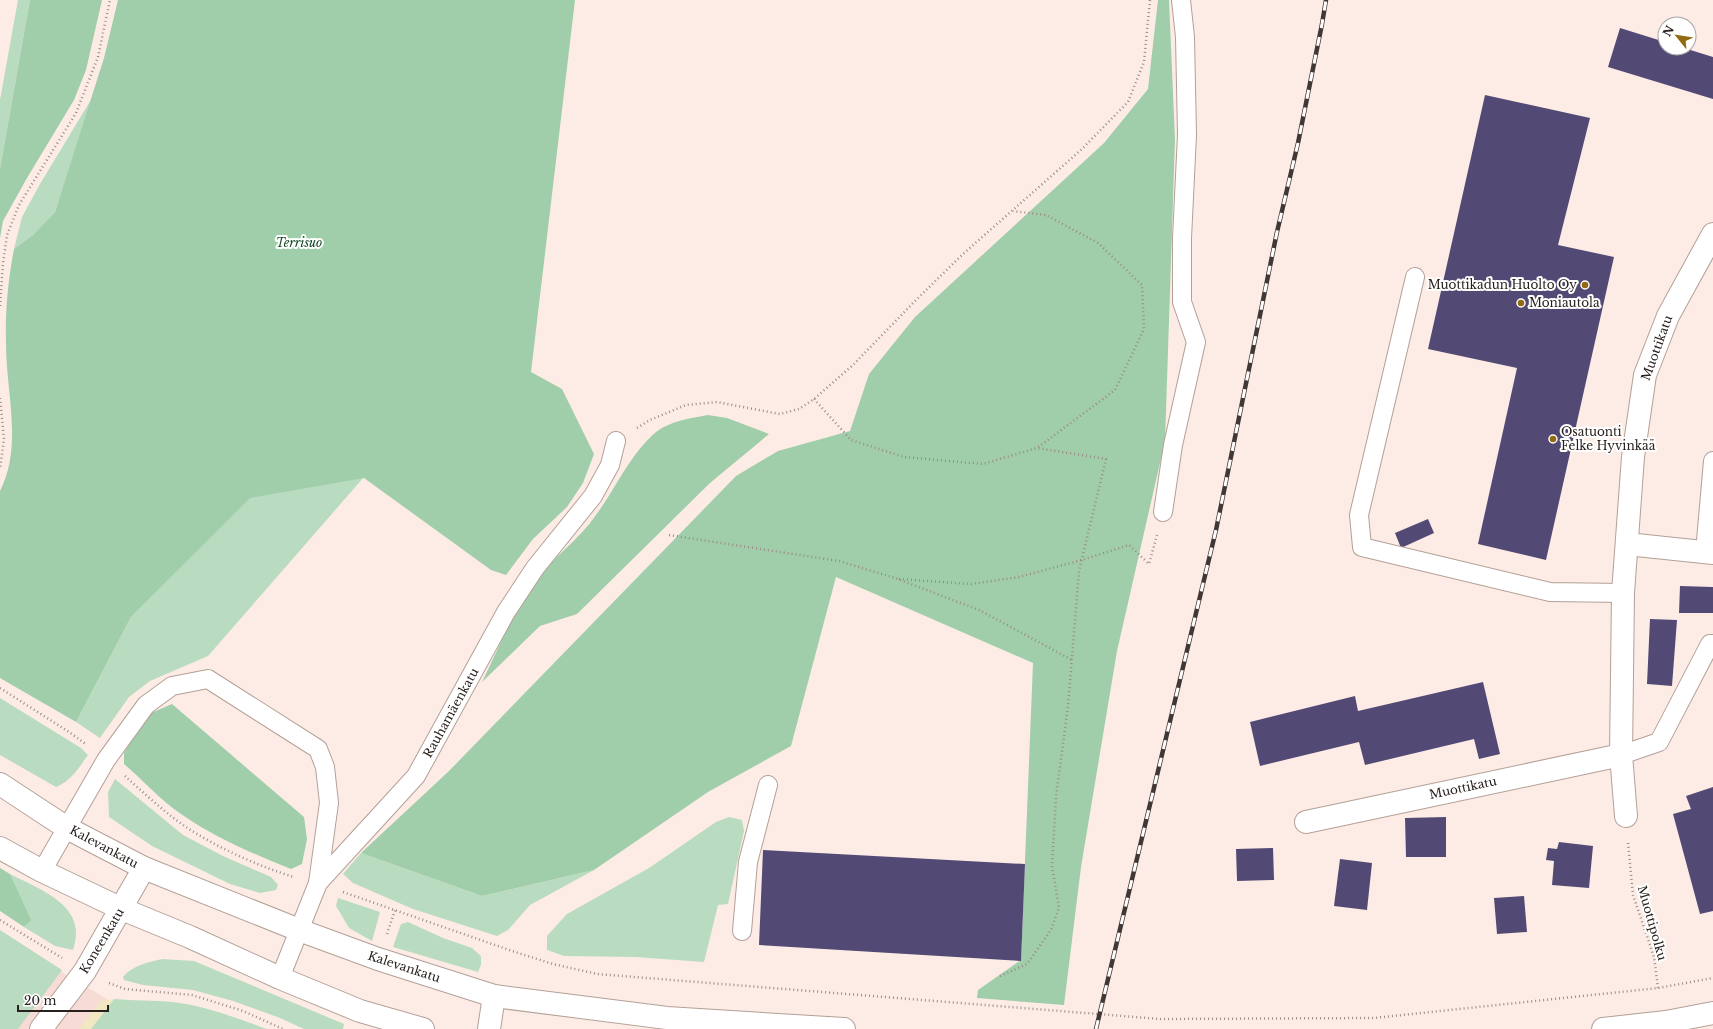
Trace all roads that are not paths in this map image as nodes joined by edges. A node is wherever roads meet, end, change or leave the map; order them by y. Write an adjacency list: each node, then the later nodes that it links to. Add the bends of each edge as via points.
1 (1181, 0): 6 (lane, via 1185,37 1187,135 1182,302 1196,342 1173,445)
2 (1713, 234): 7 (main road, Muottikatu, via 1668,316 1645,374 1633,457)
3 (1415, 277): 9 (lane, via 1359,515 1362,548 1550,592)
4 (616, 441): 20 (lane, Rauhamäenkatu, via 610,465 593,496 535,568 506,612 416,776)
5 (1713, 462): 8 (lane)
6 (1163, 512)
7 (1627, 544): 8 (main road); 9 (main road, Muottikatu)
8 (1709, 553)
9 (1622, 593): 11 (main road, Muottikatu)
10 (1713, 644): 11 (lane, via 1710,644 1659,742)
11 (1621, 754): 14 (main road, Muottikatu); 15 (main road, Muottikatu)
12 (0, 784): 16 (main road, Kalevankatu)
13 (768, 785): 23 (lane, via 748,862)
14 (1626, 816)
15 (1306, 822)
16 (67, 828): 18 (main road, Kalevankatu); 19 (lane); 20 (lane, via 106,760 146,705 172,686 208,679 318,749 325,767 329,803)
17 (0, 848): 19 (main road)
18 (144, 868): 21 (main road, Koneenkatu); 22 (main road, Kalevankatu)
19 (42, 871): 21 (main road)
20 (318, 883): 22 (lane, Rauhamäenkatu)
21 (122, 909): 24 (main road); 27 (main road, Koneenkatu, via 85,971)
22 (299, 930): 24 (lane, Rauhamäenkatu); 25 (main road, Kalevankatu, via 378,959)
23 (742, 931)
24 (280, 978): 28 (main road, via 360,1011)
25 (494, 996): 29 (main road); 30 (main road, Kalevankatu, via 667,1018)
26 (1713, 1013): 31 (main road, via 1666,1022)
27 (40, 1029)
28 (423, 1029)
29 (489, 1029)
30 (844, 1029)
31 (1603, 1029)

